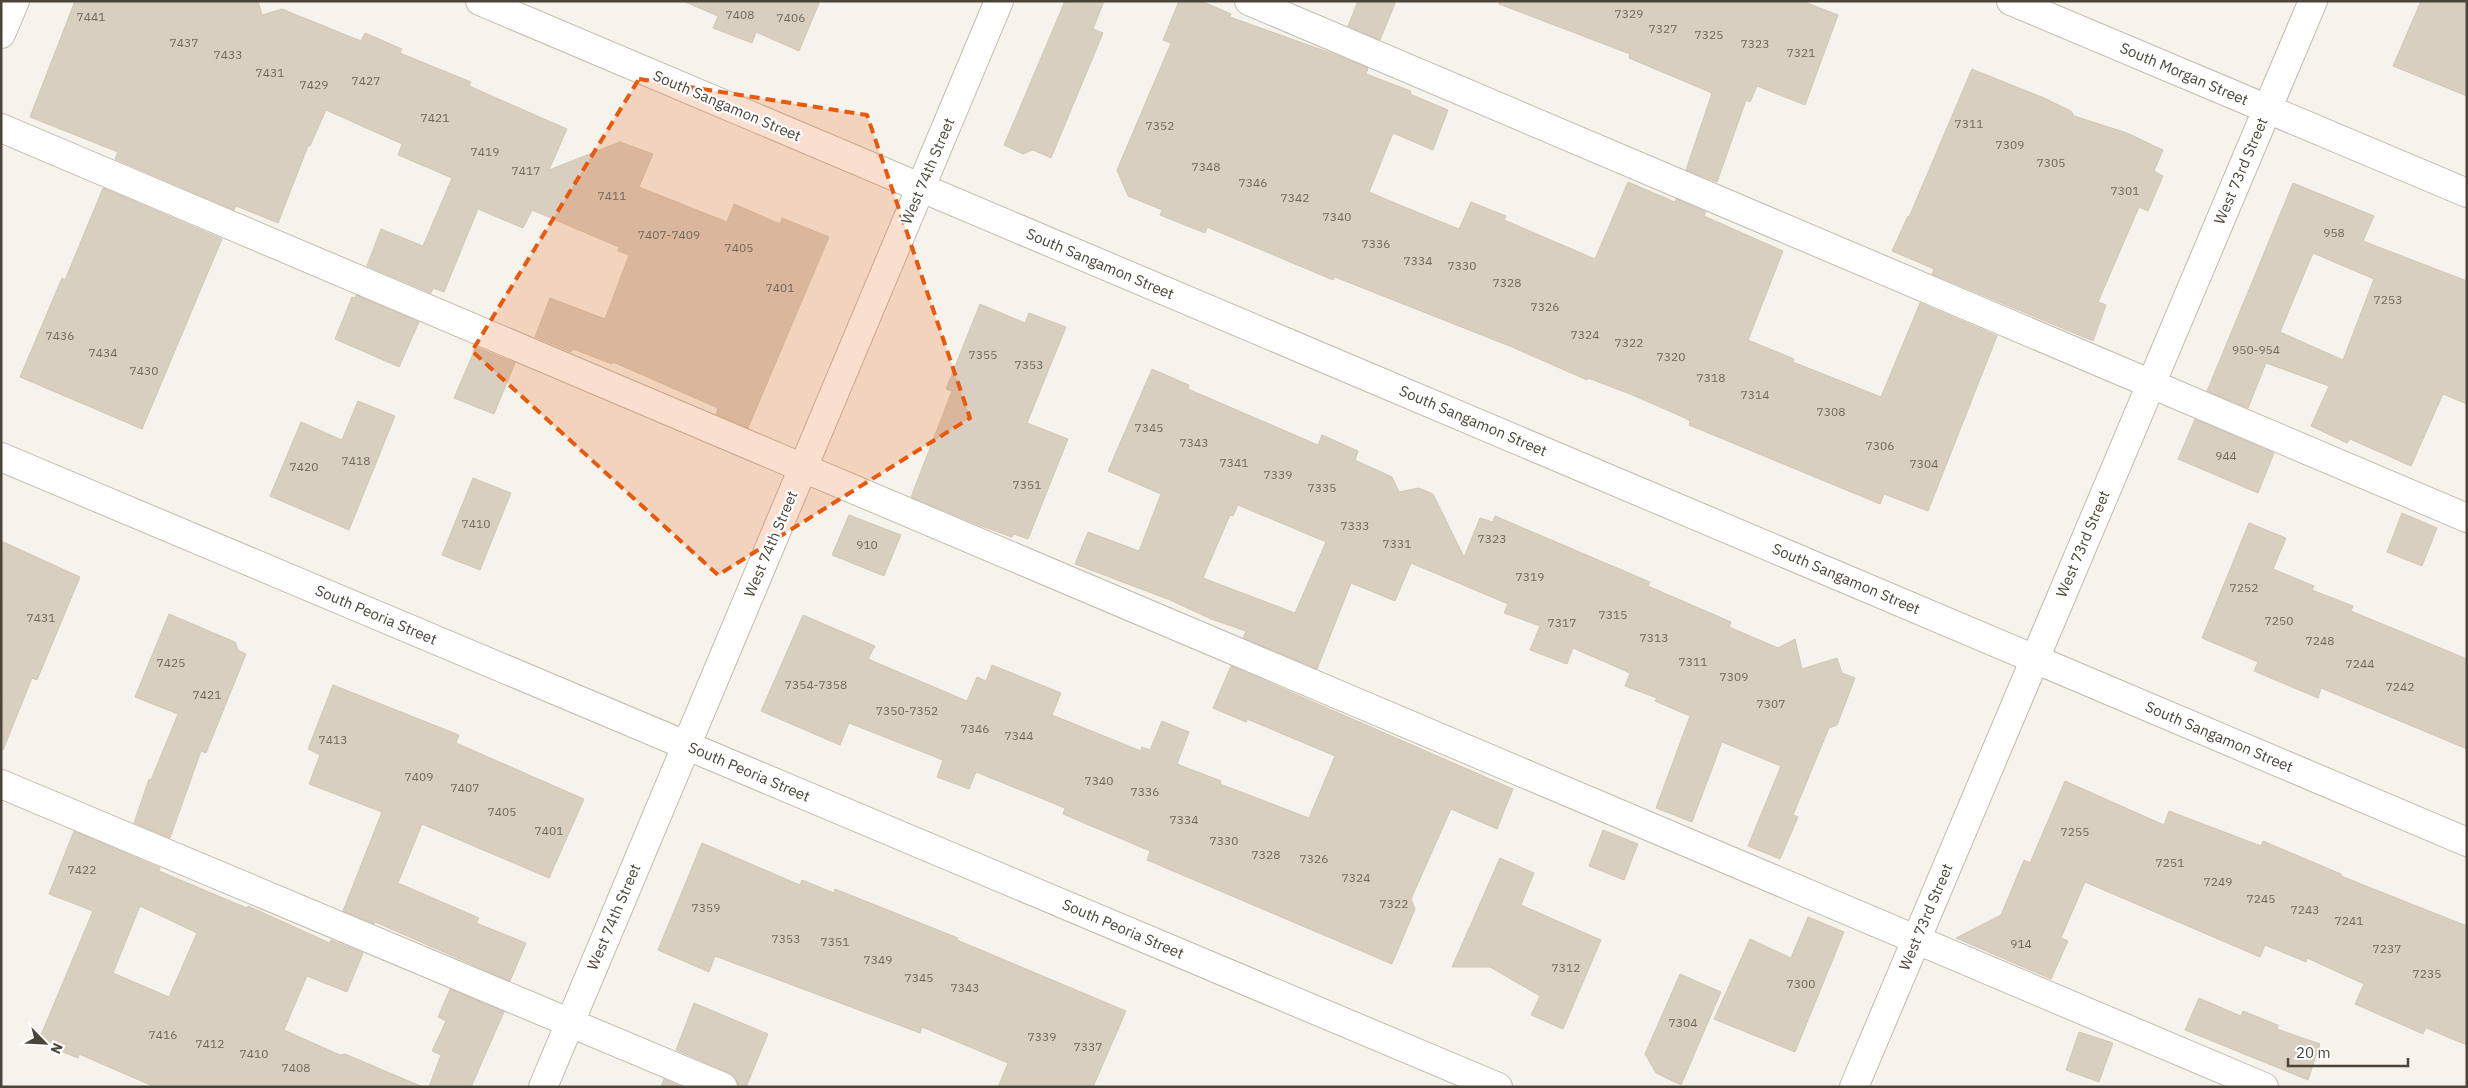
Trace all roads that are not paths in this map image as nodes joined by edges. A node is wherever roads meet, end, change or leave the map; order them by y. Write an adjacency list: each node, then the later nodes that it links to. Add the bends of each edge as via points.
1 (15, 1): 7 (street)
2 (480, 1): 10 (street, South Sangamon Street)
3 (999, 1): 10 (street, West 74th Street)
4 (1249, 1): 12 (street)
5 (2012, 1): 8 (street, South Morgan Street)
6 (2313, 1): 8 (street, West 73rd Street)
7 (1, 34)
8 (2267, 109): 11 (street, South Morgan Street); 12 (street, West 73rd Street)
9 (1, 128): 14 (street)
10 (920, 188): 14 (street, West 74th Street); 16 (street, South Sangamon Street)
11 (2467, 193)
12 (2151, 384): 15 (street); 16 (street, West 73rd Street)
13 (1, 457): 17 (street, South Peoria Street)
14 (803, 468): 17 (street, West 74th Street); 20 (street)
15 (2467, 518)
16 (2035, 659): 19 (street, South Sangamon Street); 20 (street, West 73rd Street)
17 (686, 745): 21 (street, West 74th Street); 24 (street, South Peoria Street)
18 (1, 784): 21 (street)
19 (2467, 842)
20 (1916, 940): 25 (street, West 73rd Street); 26 (street)
21 (570, 1022): 22 (street, West 74th Street); 23 (street)
22 (543, 1087)
23 (723, 1087)
24 (1498, 1087)
25 (1854, 1087)
26 (2264, 1087)

